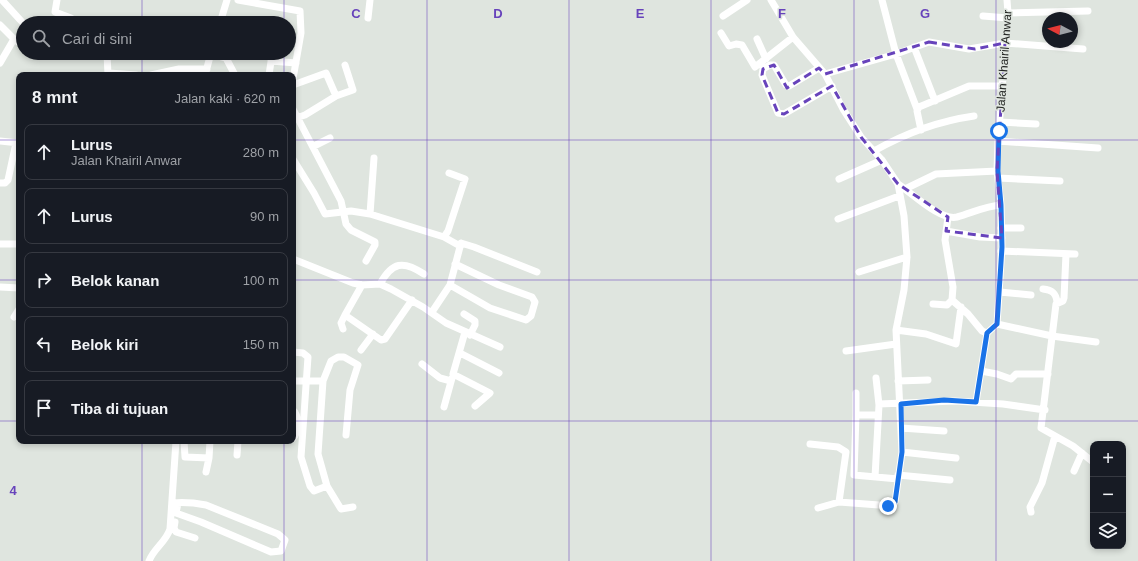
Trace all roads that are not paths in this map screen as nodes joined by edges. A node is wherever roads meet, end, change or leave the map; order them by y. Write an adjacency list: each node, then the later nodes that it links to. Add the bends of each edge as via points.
1 (57, 0): 11 (street, via 55,12)
2 (227, 0): 12 (street)
3 (238, 0): 33 (street, via 300,11 301,32)
4 (370, 0): 17 (street)
5 (747, 0): 13 (street)
6 (771, 0): 20 (street)
7 (882, 0): 26 (street)
8 (1007, 0): 15 (street, Jalan Khairil Anwar)
9 (2, 4): 16 (street)
10 (1088, 11): 15 (street)
11 (66, 16)
12 (222, 16)
13 (723, 16)
14 (983, 16): 15 (street)
15 (1008, 16): 23 (street, Jalan Khairil Anwar)
16 (16, 17)
17 (368, 18)
18 (0, 24): 22 (street)
19 (721, 33): 27 (street, via 729,46 742,45 754,66)
20 (793, 37): 27 (street); 36 (street)
21 (757, 39): 27 (street)
22 (14, 40): 34 (street)
23 (1005, 43): 24 (street, via 975,49 935,42); 25 (street); 46 (street, Jalan Khairil Anwar)
24 (914, 47): 26 (street); 48 (street)
25 (1083, 49)
26 (896, 54): 43 (street); 49 (street)
27 (766, 59)
28 (107, 60): 37 (street)
29 (209, 60): 39 (street)
30 (227, 60): 40 (street)
31 (271, 60): 41 (street)
32 (281, 60): 33 (street)
33 (296, 63): 42 (street)
34 (0, 64)
35 (345, 66): 47 (street, via 353,90)
36 (819, 68): 43 (street); 45 (street, via 789,86 774,65 763,69 762,75 778,113 784,114)
37 (108, 72)
38 (165, 72): 39 (street, via 179,69)
39 (206, 72)
40 (233, 72)
41 (269, 72)
42 (294, 72)
43 (825, 74): 45 (street)
44 (296, 84): 47 (street, via 326,73)
45 (832, 86): 62 (street, via 843,109)
46 (1002, 86): 48 (street, via 969,86); 52 (street, Jalan Khairil Anwar)
47 (336, 96): 51 (street)
48 (935, 101): 49 (street)
49 (917, 109): 54 (street)
50 (974, 116): 54 (street)
51 (296, 118): 59 (street)
52 (1000, 122): 53 (street); 57 (street, Jalan Khairil Anwar)
53 (1036, 124)
54 (921, 130): 62 (street)
55 (330, 138): 59 (street)
56 (0, 141): 58 (street)
57 (998, 141): 60 (street); 67 (street, Jalan Khairil Anwar)
58 (16, 143)
59 (314, 146): 75 (street)
60 (1098, 148)
61 (16, 150): 70 (street, via 8,180 5,184)
62 (874, 151): 64 (street)
63 (374, 158): 76 (street)
64 (882, 160): 68 (street); 71 (street)
65 (296, 165): 75 (street, via 325,214)
66 (449, 173): 82 (street, via 465,179)
67 (998, 174): 69 (street); 72 (street, via 936,174); 74 (street, Jalan Khairil Anwar)
68 (839, 179)
69 (1060, 182)
70 (0, 183)
71 (898, 184): 72 (street); 73 (street)
72 (905, 189): 77 (street)
73 (899, 196): 78 (street); 90 (street, via 904,216)
74 (1001, 205): 77 (street); 79 (street, Jalan Khairil Anwar)
75 (344, 212): 76 (street); 91 (street, via 348,227 375,242)
76 (370, 214): 82 (street)
77 (948, 217): 81 (street)
78 (838, 219)
79 (1002, 228): 80 (street); 83 (street, Jalan Khairil Anwar)
80 (1021, 228)
81 (946, 232): 83 (street); 106 (street, via 953,287)
82 (444, 237): 86 (street)
83 (1002, 238): 87 (street, Jalan Khairil Anwar)
84 (0, 244): 85 (street)
85 (16, 244)
86 (460, 246): 93 (street); 94 (street, via 461,243 465,243)
87 (1002, 251): 88 (street); 103 (street, Jalan Khairil Anwar)
88 (1066, 254): 89 (street); 107 (street, via 1064,300)
89 (1075, 254)
90 (907, 257): 95 (street); 117 (street)
91 (366, 260)
92 (296, 261): 98 (street)
93 (455, 264): 99 (street); 99 (street, via 532,297 534,302 531,316 526,320 499,312)
94 (537, 272)
95 (859, 272)
96 (424, 274): 97 (street, via 414,267 398,266 388,270)
97 (380, 284): 98 (street); 105 (street)
98 (362, 285): 113 (street)
99 (450, 285): 110 (street)
100 (0, 287): 101 (street)
101 (16, 288)
102 (1043, 289): 107 (street, via 1052,291)
103 (1000, 292): 104 (street); 115 (street, Jalan Khairil Anwar)
104 (1031, 295)
105 (412, 300): 110 (street); 120 (street, via 385,339 381,340)
106 (952, 300): 108 (street, via 947,305); 109 (street)
107 (1056, 302): 121 (street)
108 (933, 304)
109 (961, 307): 117 (street, via 956,344 926,334); 119 (street)
110 (432, 312): 118 (street, via 446,323)
111 (16, 314): 114 (street)
112 (464, 314): 118 (street, via 475,321 475,325)
113 (346, 315): 116 (street, via 341,323); 120 (street)
114 (14, 317)
115 (997, 324): 119 (street); 121 (street)
116 (343, 329)
117 (896, 330): 123 (street)
118 (468, 333): 124 (street); 128 (street)
119 (987, 333): 130 (street)
120 (373, 334): 125 (street)
121 (1052, 336): 122 (street); 133 (street)
122 (1096, 342)
123 (896, 344): 126 (street); 140 (street)
124 (500, 347)
125 (361, 350)
126 (846, 351)
127 (296, 352): 137 (street, via 308,357)
128 (460, 353): 131 (street); 132 (street)
129 (422, 364): 139 (street, via 440,378)
130 (981, 371): 133 (street, via 1011,379 1016,374); 142 (street)
131 (499, 373)
132 (454, 374): 139 (street); 145 (street, via 490,391 490,395)
133 (1048, 374): 147 (street)
134 (876, 378): 143 (street)
135 (928, 380): 140 (street)
136 (296, 381): 137 (street)
137 (306, 381): 138 (street); 172 (street, via 302,462 312,490)
138 (323, 381): 154 (street, via 332,361 338,357 344,357 358,365 350,390); 172 (street, via 318,454)
139 (451, 381): 146 (street)
140 (898, 381): 144 (street)
141 (856, 393): 149 (street)
142 (976, 402): 144 (street, via 944,400); 147 (street)
143 (879, 404): 144 (street); 150 (street)
144 (901, 404): 151 (street)
145 (475, 406)
146 (444, 407)
147 (1045, 410): 155 (street, via 1042,430)
148 (296, 414): 153 (street)
149 (856, 415): 150 (street); 169 (street, via 854,475)
150 (877, 415): 169 (street)
151 (901, 428): 152 (street); 161 (street)
152 (944, 431)
153 (296, 433)
154 (346, 435)
155 (1055, 436): 162 (street); 177 (street, via 1042,482 1030,506)
156 (176, 444): 174 (street)
157 (184, 444): 164 (street, via 185,457)
158 (210, 444): 164 (street)
159 (238, 444): 163 (street)
160 (810, 444): 173 (street, via 838,447 846,452)
161 (902, 452): 165 (street); 170 (street)
162 (1082, 453): 166 (street); 167 (street)
163 (237, 455)
164 (209, 458): 168 (street)
165 (956, 458)
166 (1090, 460)
167 (1074, 471)
168 (206, 472)
169 (875, 477): 170 (street)
170 (898, 477): 171 (street); 173 (street, via 895,502 892,506)
171 (950, 480)
172 (327, 486): 175 (street, via 341,509)
173 (839, 502): 176 (street)
174 (176, 503): 178 (street); 178 (street, via 206,505 278,534 285,540 284,548 271,552); 180 (street, via 168,536)
175 (353, 507)
176 (818, 508)
177 (1031, 512)
178 (176, 514): 179 (street, via 175,530 179,534)
179 (195, 538)
180 (149, 561)

